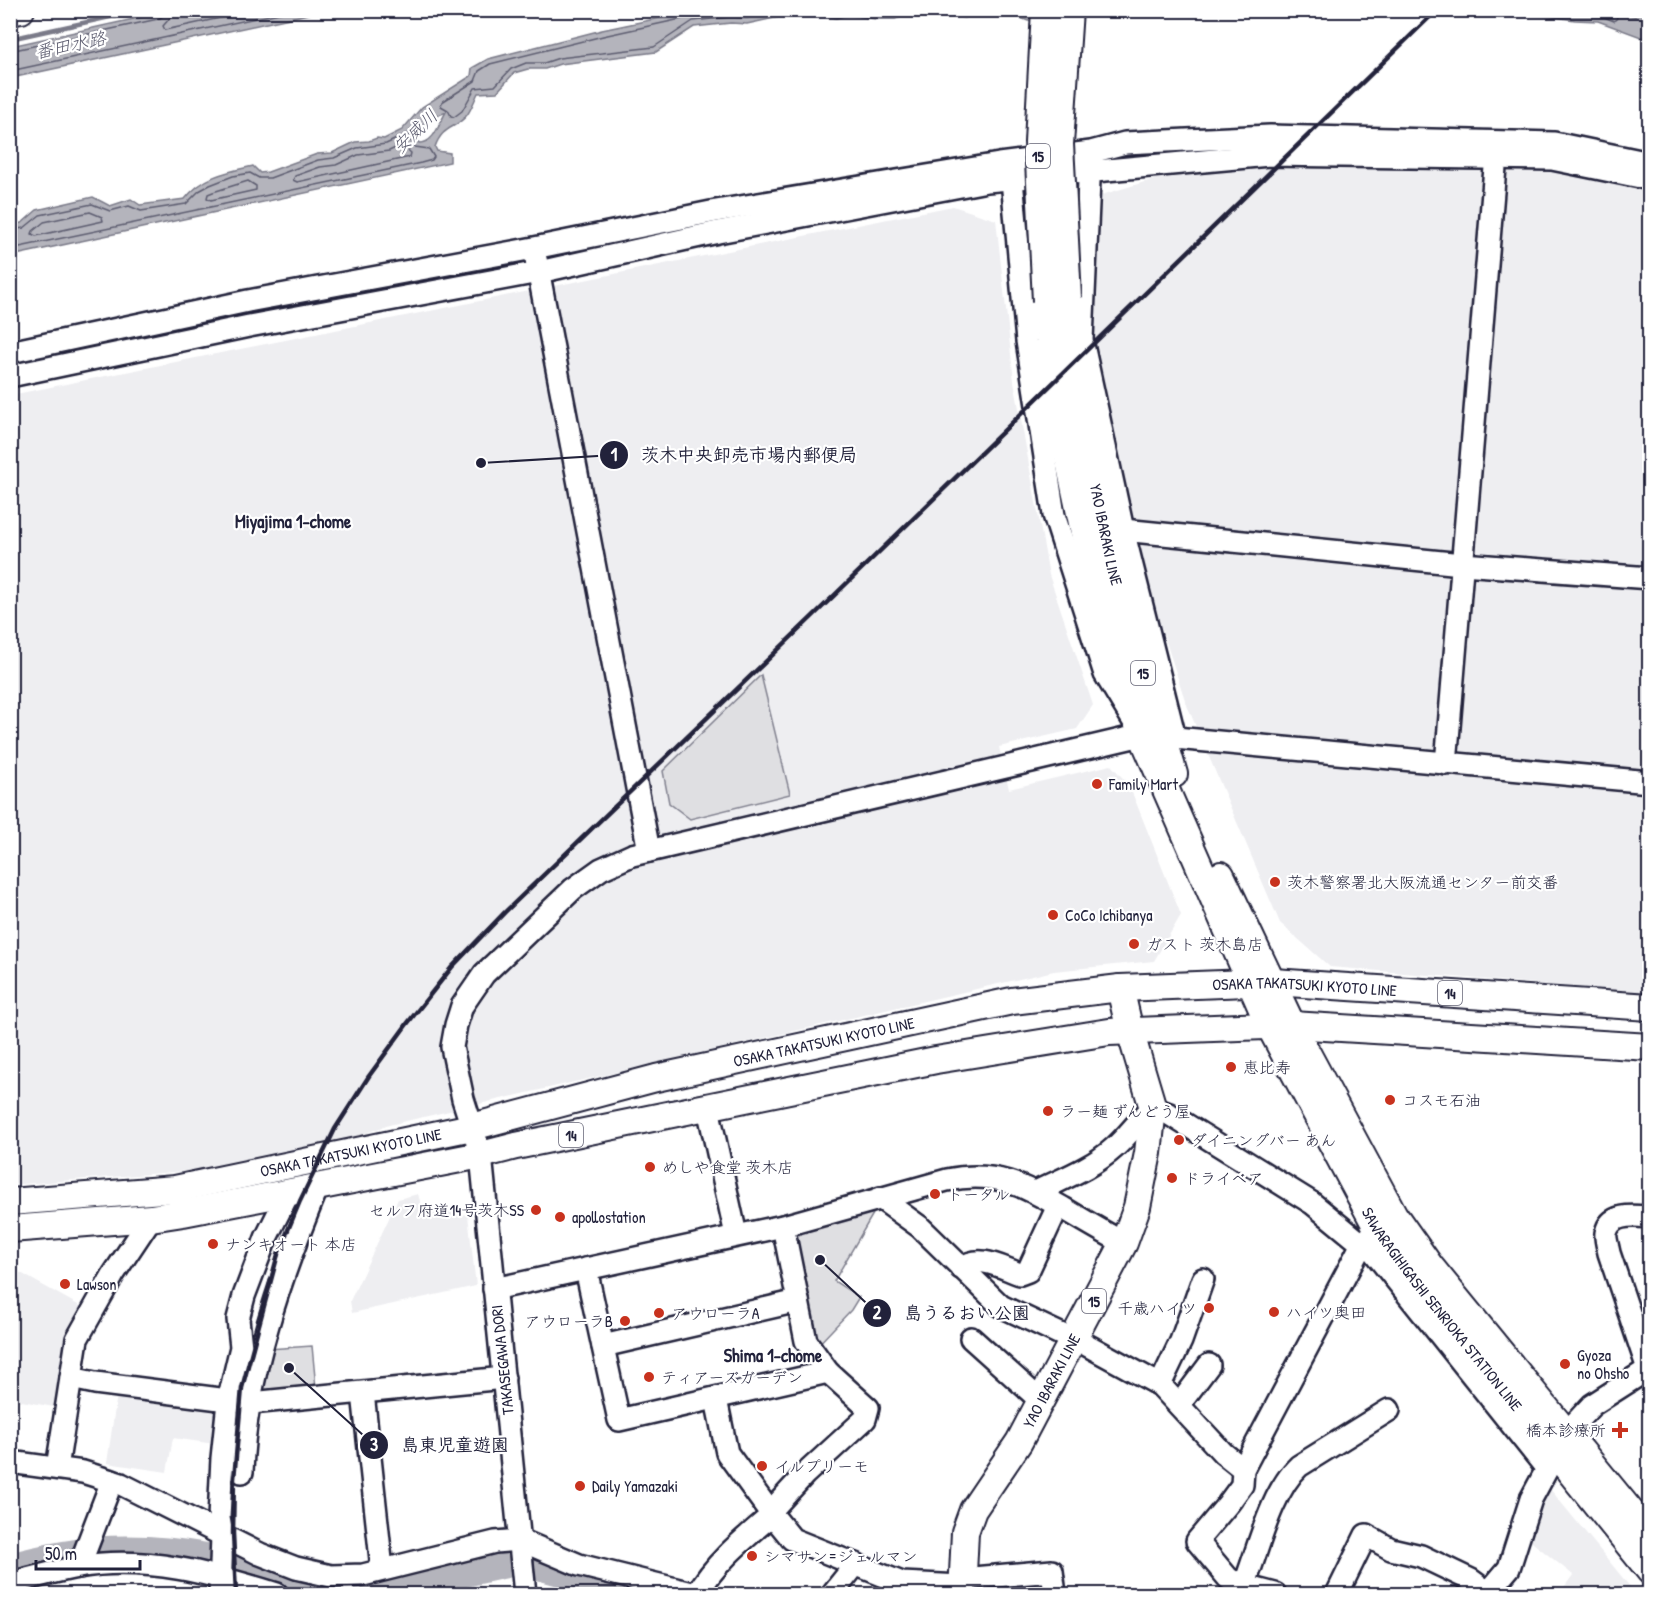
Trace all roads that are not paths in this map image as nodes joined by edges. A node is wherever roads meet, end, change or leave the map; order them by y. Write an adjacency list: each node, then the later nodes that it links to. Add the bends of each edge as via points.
1 (21, 10): 4 (main road)
2 (1045, 10): 12 (main road, YAO IBARAKI LINE / 15, bridge, via 1038,142)
3 (1069, 10): 12 (main road, YAO IBARAKI LINE / 15, bridge, via 1060,144)
4 (10, 12)
5 (1497, 150): 6 (street, via 1270,136 1125,143); 7 (street, via 1554,143); 8 (street); 16 (street)
6 (1090, 162): 9 (street); 10 (street, via 999,164 716,211); 15 (street, via 1082,340)
7 (1650, 163)
8 (1650, 179)
9 (1012, 180): 11 (street, via 718,232); 20 (street, via 1027,341 1054,515 1104,674)
10 (534, 248): 11 (street); 13 (street, via 248,301)
11 (539, 272): 14 (street); 25 (street)
12 (1057, 300): 18 (main road, YAO IBARAKI LINE / 15, via 1113,569); 20 (main road, YAO IBARAKI LINE / 15, via 1055,395 1093,575)
13 (10, 352)
14 (10, 376)
15 (1123, 530): 16 (street); 19 (street)
16 (1462, 564): 17 (street); 22 (street)
17 (1650, 578)
18 (1134, 644): 19 (main road); 24 (main road, YAO IBARAKI LINE / 15)
19 (1165, 700): 21 (street)
20 (1142, 735): 25 (street, TAKASEGAWA DORI); 26 (main road, YAO IBARAKI LINE / 15)
21 (1175, 738): 22 (street); 24 (main road)
22 (1446, 764): 23 (street)
23 (1650, 782)
24 (1180, 792): 26 (main road, YAO IBARAKI LINE / 15)
25 (649, 851): 34 (street, TAKASEGAWA DORI, via 616,861 586,878 484,974 472,990 462,1006 452,1047)
26 (1261, 982): 27 (main road, OSAKA TAKATSUKI KYOTO LINE / 14); 28 (main road, OSAKA TAKATSUKI KYOTO LINE / 14); 29 (main road, YAO IBARAKI LINE / 15)
27 (1120, 988): 30 (main road, YAO IBARAKI LINE / 15); 34 (main road, OSAKA TAKATSUKI KYOTO LINE / 14, via 1001,1003 656,1078)
28 (1650, 1007)
29 (1281, 1025): 30 (main road, OSAKA TAKATSUKI KYOTO LINE / 14); 31 (main road, OSAKA TAKATSUKI KYOTO LINE / 14); 46 (main road, SAWARAGIHIGASHI SENRIOKA STATION LINE)
30 (1130, 1031): 32 (main road, OSAKA TAKATSUKI KYOTO LINE / 14, via 936,1060); 33 (main road, YAO IBARAKI LINE / 15)
31 (1650, 1047)
32 (708, 1108): 35 (main road, OSAKA TAKATSUKI KYOTO LINE / 14); 47 (street)
33 (1153, 1108): 38 (street, via 1100,1159); 46 (street, via 1169,1114 1312,1203); 48 (main road, YAO IBARAKI LINE / 15, via 1143,1181)
34 (472, 1127): 35 (street, TAKASEGAWA DORI); 40 (main road, OSAKA TAKATSUKI KYOTO LINE / 14, via 175,1189)
35 (481, 1155): 36 (main road, OSAKA TAKATSUKI KYOTO LINE / 14); 52 (street, TAKASEGAWA DORI)
36 (318, 1186): 37 (main road, OSAKA TAKATSUKI KYOTO LINE / 14); 67 (street, via 278,1292)
37 (289, 1192): 43 (main road, OSAKA TAKATSUKI KYOTO LINE / 14); 66 (street, via 244,1296 238,1319 240,1347)
38 (1036, 1192): 39 (street, via 1004,1179 970,1176); 41 (street)
39 (880, 1198): 44 (street); 49 (street, via 920,1227)
40 (10, 1202)
41 (1059, 1206): 48 (street); 49 (street, via 1028,1271 1020,1275 982,1261)
42 (1650, 1217): 58 (street, via 1621,1216 1606,1233 1609,1253)
43 (151, 1218): 45 (main road, OSAKA TAKATSUKI KYOTO LINE / 14); 60 (street, via 77,1339)
44 (783, 1226): 47 (street); 53 (street)
45 (10, 1229)
46 (1375, 1232): 70 (main road, SAWARAGIHIGASHI SENRIOKA STATION LINE, via 1430,1266); 72 (main road, SAWARAGIHIGASHI SENRIOKA STATION LINE); 74 (street)
47 (736, 1235): 50 (street)
48 (1124, 1243): 55 (main road, YAO IBARAKI LINE / 15)
49 (961, 1268): 55 (street, via 1001,1306)
50 (585, 1269): 52 (street); 56 (street)
51 (1203, 1279): 62 (street)
52 (494, 1289): 61 (street, TAKASEGAWA DORI)
53 (798, 1301): 56 (street); 59 (street, via 806,1341)
54 (971, 1338): 65 (street)
55 (1073, 1339): 62 (street); 65 (main road, YAO IBARAKI LINE / 15)
56 (603, 1346): 64 (street, via 619,1420)
57 (1209, 1365): 68 (street)
58 (1649, 1368): 70 (street, via 1592,1405)
59 (828, 1372): 64 (street); 77 (street, via 868,1408 865,1419 805,1474)
60 (71, 1378): 66 (street); 73 (street)
61 (504, 1378): 63 (street); 80 (street, TAKASEGAWA DORI)
62 (1160, 1385): 68 (street)
63 (363, 1393): 67 (street); 83 (street)
64 (716, 1399): 77 (street, via 727,1453)
65 (1041, 1401): 87 (main road, YAO IBARAKI LINE / 15, via 1019,1442 973,1510 965,1532)
66 (228, 1402): 67 (street); 78 (street, via 220,1488)
67 (251, 1403): 75 (street)
68 (1179, 1405): 74 (street, via 1223,1454)
69 (1389, 1410): 91 (street, via 1299,1466 1282,1486 1275,1503)
70 (1567, 1432): 72 (street); 79 (main road, SAWARAGIHIGASHI SENRIOKA STATION LINE)
71 (10, 1462): 73 (street)
72 (1551, 1462): 84 (main road, SAWARAGIHIGASHI SENRIOKA STATION LINE); 98 (street, via 1531,1499 1509,1568)
73 (57, 1468): 76 (street)
74 (1243, 1470): 91 (street, via 1242,1485 1197,1541 1228,1578)
75 (242, 1472)
76 (112, 1481): 78 (street); 81 (street)
77 (771, 1514): 82 (street, via 792,1539); 94 (street, via 716,1566)
78 (222, 1535): 83 (street, via 296,1568 331,1576 363,1575); 86 (street)
79 (1650, 1535)
80 (520, 1540): 83 (street, via 495,1542); 90 (street, via 579,1565); 93 (street, TAKASEGAWA DORI)
81 (83, 1557): 85 (street); 86 (street, via 119,1564 156,1565)
82 (856, 1564): 89 (street, via 902,1583); 95 (street)
83 (382, 1569)
84 (1650, 1570)
85 (10, 1583)
86 (220, 1586): 88 (street)
87 (962, 1586): 89 (street); 96 (street, via 1052,1571)
88 (244, 1589): 92 (street)
89 (930, 1589)
90 (669, 1592): 94 (street)
91 (1261, 1592)
92 (277, 1594)
93 (525, 1594)
94 (697, 1594)
95 (832, 1594)
96 (1055, 1594)
97 (1337, 1594): 98 (street, via 1366,1535 1391,1549 1421,1556 1471,1580)
98 (1488, 1594)

